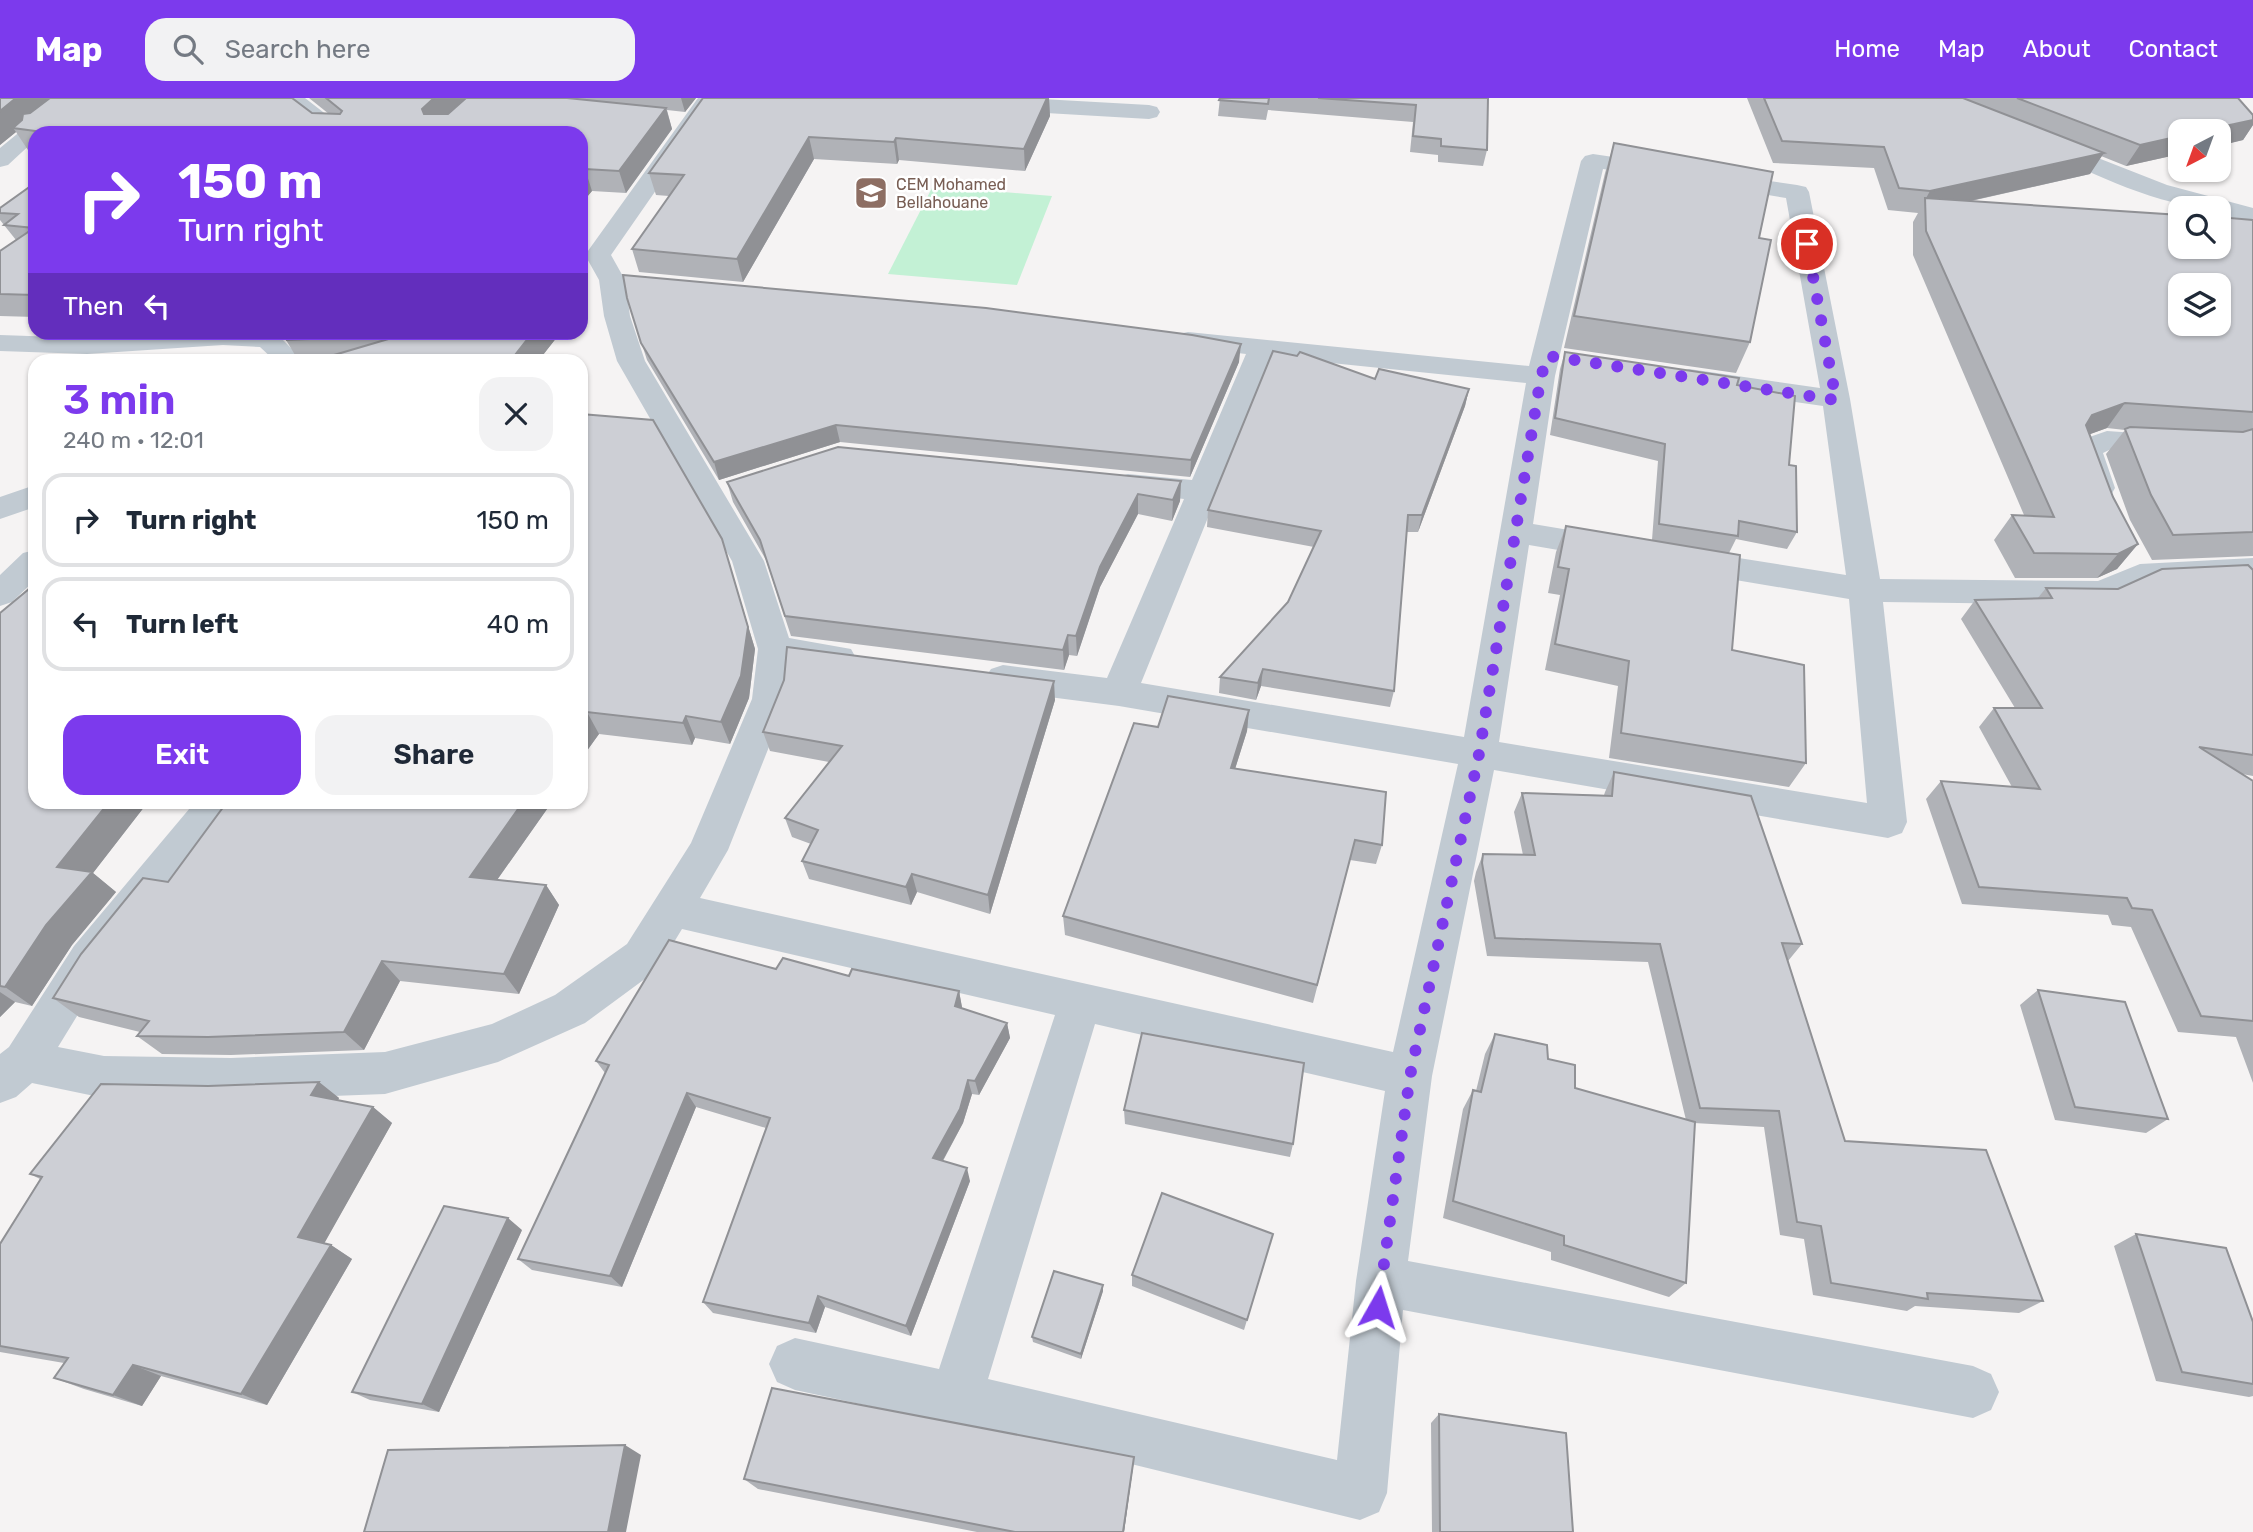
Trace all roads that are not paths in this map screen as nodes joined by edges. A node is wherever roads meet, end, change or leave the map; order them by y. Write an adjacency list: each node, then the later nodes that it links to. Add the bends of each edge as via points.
1 (75, 98): 8 (street)
2 (911, 98): 3 (street)
3 (938, 99): 5 (street)
4 (303, 101): 9 (street)
5 (1149, 111)
6 (689, 113): 37 (street, via 598,255 626,281 617,316 631,360 722,492)
7 (12, 125): 10 (street)
8 (45, 126)
9 (331, 126)
10 (28, 128)
11 (2028, 138): 14 (street)
12 (28, 140): 13 (street)
13 (0, 160)
14 (2178, 196)
15 (2231, 210): 16 (street)
16 (2253, 215)
17 (1166, 337): 21 (street)
18 (178, 340): 20 (street, via 87,346)
19 (269, 340): 22 (street)
20 (0, 343)
21 (1262, 349): 23 (street); 28 (street)
22 (289, 354)
23 (1555, 364): 25 (street, via 1593,161 1797,192); 32 (street)
24 (1657, 373): 25 (street)
25 (1836, 400): 35 (street)
26 (2196, 444): 31 (street, via 2107,440 2086,449)
27 (1095, 480): 28 (street)
28 (1203, 491): 40 (street)
29 (28, 498): 30 (street)
30 (0, 509)
31 (2108, 509)
32 (1515, 532): 35 (street); 41 (street)
33 (28, 568): 36 (street)
34 (2253, 569): 35 (street, via 2134,563 2102,593)
35 (1866, 590): 41 (street, via 1888,822)
36 (0, 594)
37 (775, 649): 38 (street); 43 (street, via 770,699 708,850)
38 (872, 662)
39 (968, 674): 40 (street)
40 (1119, 693): 41 (street)
41 (1479, 754): 46 (street)
42 (211, 809): 45 (street, via 89,959)
43 (671, 909): 44 (street); 45 (street, via 642,957 570,1009 498,1042 385,1073 231,1079)
44 (1081, 1001): 46 (street); 50 (street)
45 (13, 1072)
46 (1410, 1076): 47 (street)
47 (1381, 1281): 49 (street); 50 (street, via 1360,1493)
48 (795, 1364): 50 (street)
49 (1973, 1392)
50 (956, 1398)

